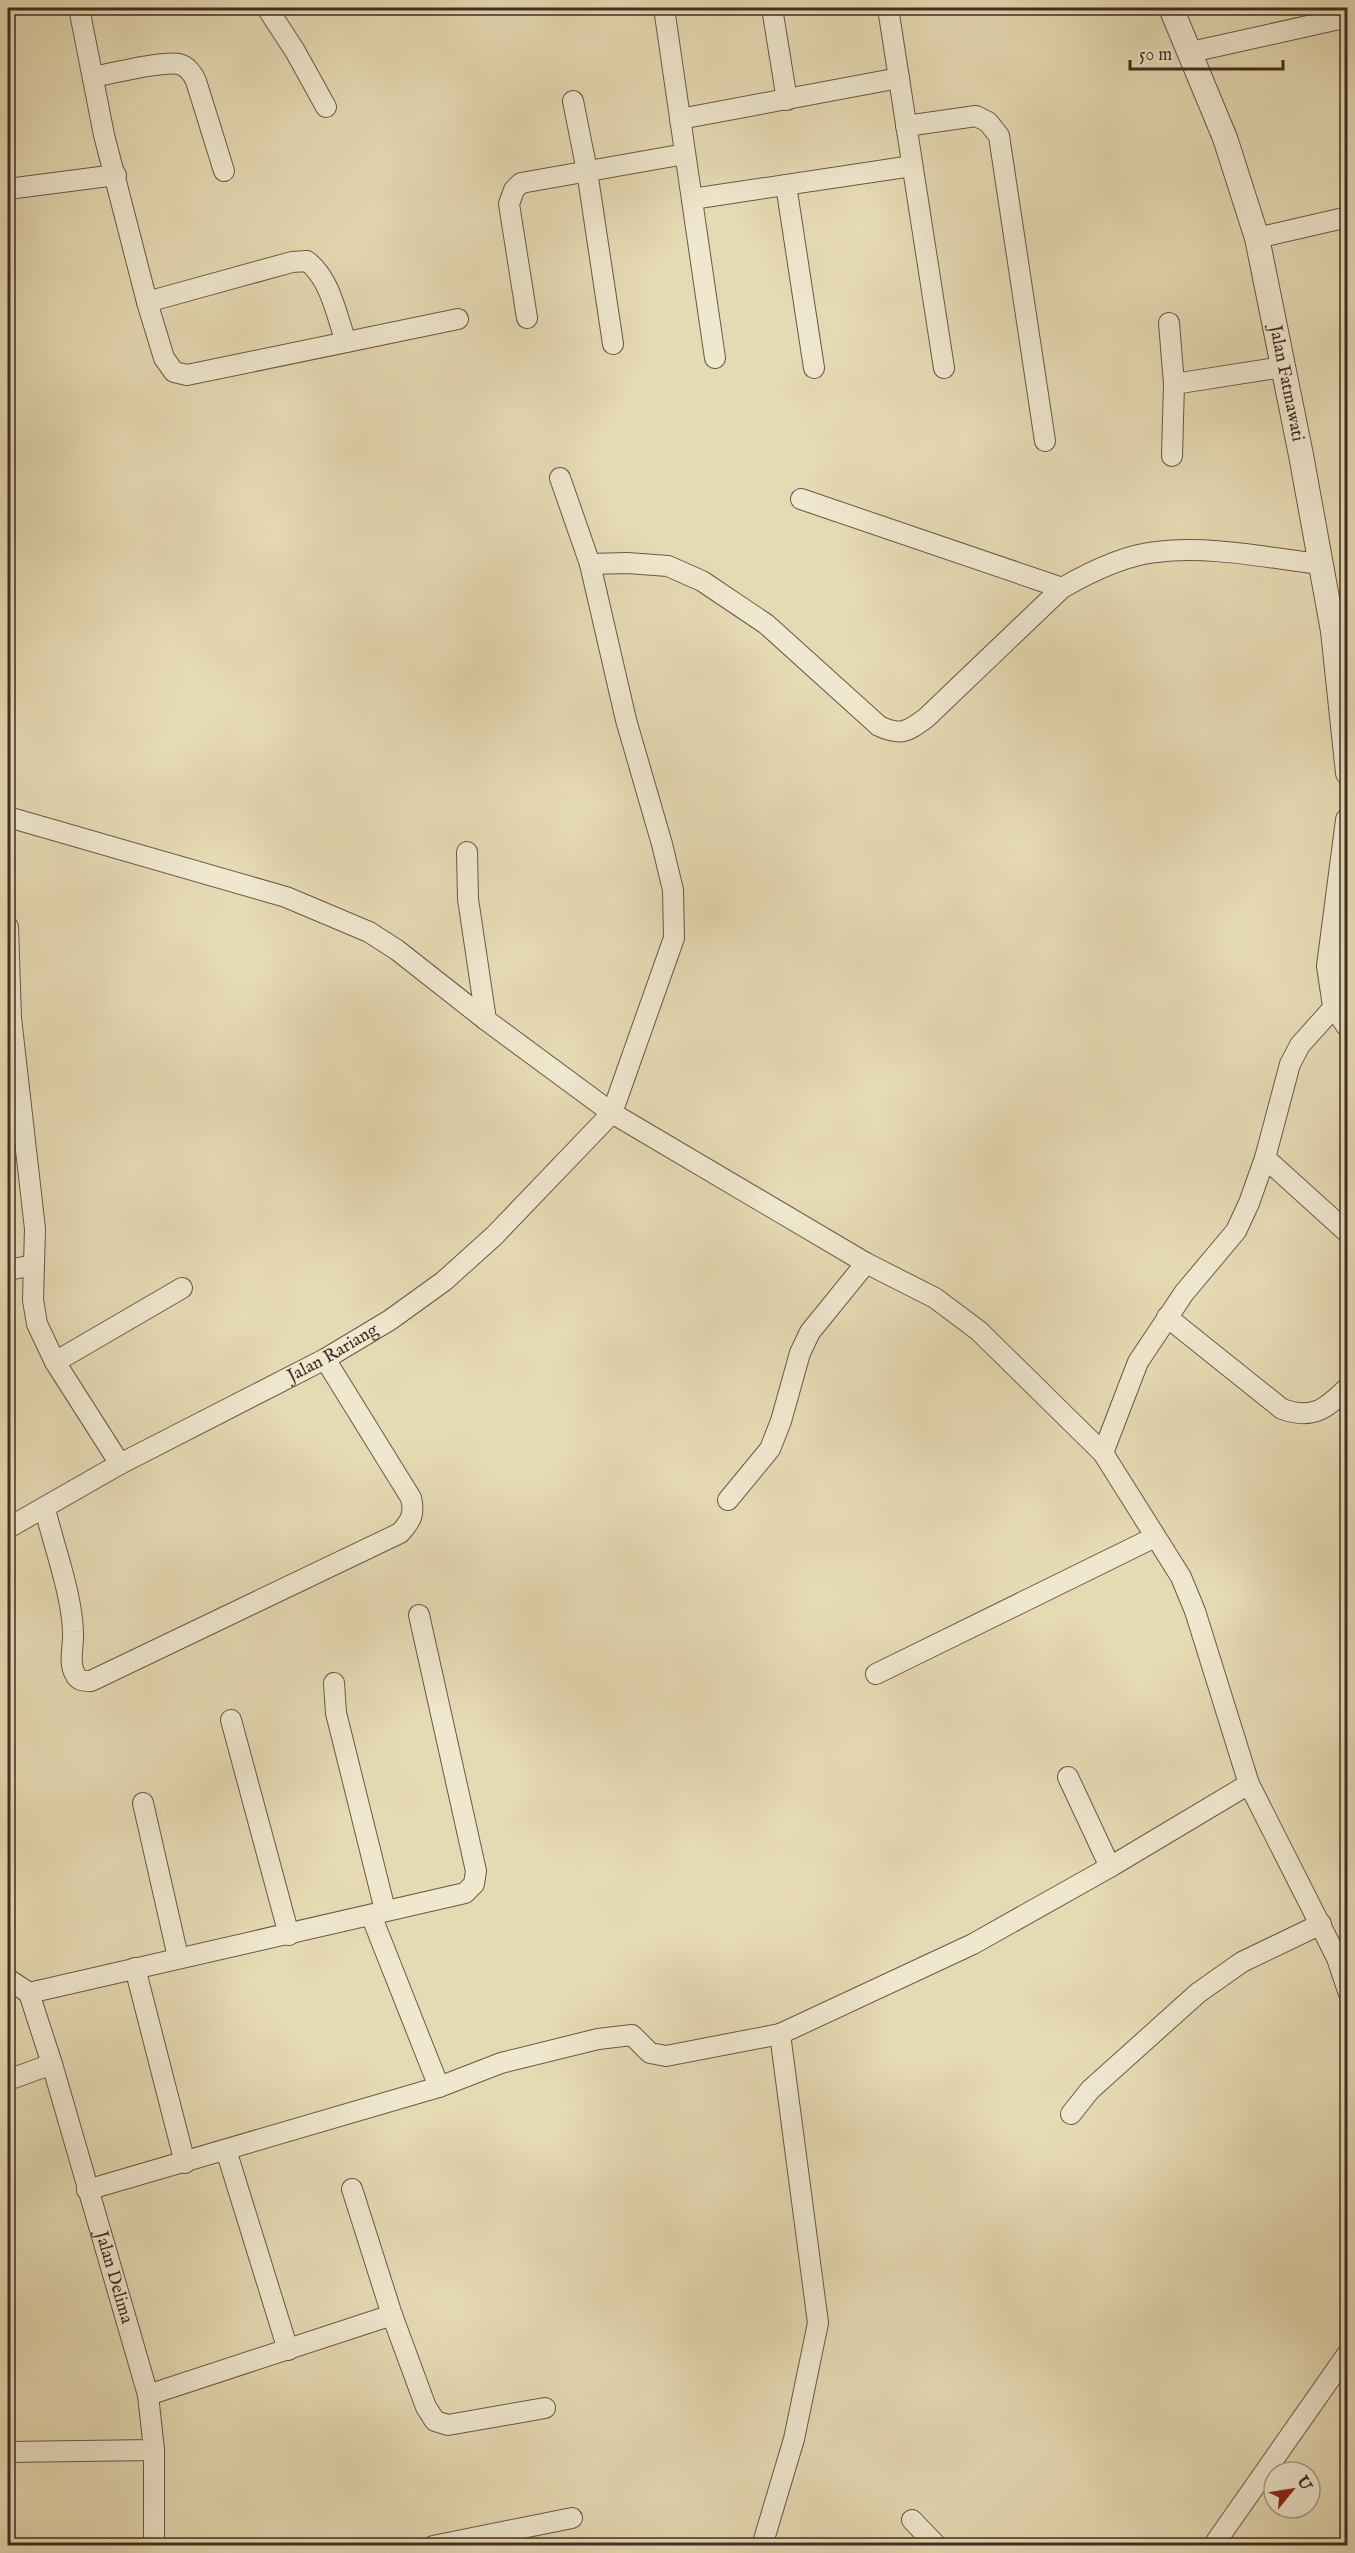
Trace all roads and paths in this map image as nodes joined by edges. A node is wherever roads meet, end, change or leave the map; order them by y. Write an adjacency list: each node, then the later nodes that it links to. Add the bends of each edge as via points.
1 (79, 8): 9 (street)
2 (267, 8): 13 (street)
3 (664, 8): 14 (street)
4 (772, 8): 11 (street)
5 (888, 8): 10 (street)
6 (1171, 8): 8 (street, Jalan Fatmawati)
7 (1347, 17): 8 (street)
8 (1191, 52): 25 (street, Jalan Fatmawati, via 1225,138)
9 (93, 77): 18 (street, via 184,66 196,81); 20 (street)
10 (899, 78): 11 (street); 15 (street)
11 (787, 100): 14 (street)
12 (573, 101): 19 (street)
13 (326, 107)
14 (680, 119): 16 (street)
15 (906, 126): 17 (street); 37 (street, via 976,116 988,122 999,136)
16 (685, 154): 19 (street); 23 (street)
17 (912, 166): 21 (street); 34 (street)
18 (224, 171)
19 (587, 171): 27 (street, via 521,183 514,190 509,204); 31 (street)
20 (116, 175): 22 (street); 26 (street)
21 (786, 185): 23 (street); 33 (street)
22 (8, 189)
23 (692, 199): 32 (street)
24 (1347, 217): 25 (street)
25 (1257, 238): 35 (street, Jalan Fatmawati)
26 (147, 302): 30 (street, via 164,358 180,374); 30 (street, via 307,261 318,270 328,290)
27 (527, 318)
28 (458, 319): 30 (street)
29 (1169, 323): 36 (street)
30 (345, 342)
31 (613, 344)
32 (715, 358)
33 (814, 368)
34 (944, 368)
35 (1283, 368): 36 (street); 42 (street, Jalan Fatmawati)
36 (1174, 384): 38 (street)
37 (1045, 441)
38 (1172, 456)
39 (560, 478): 41 (street)
40 (801, 499): 43 (street)
41 (590, 564): 43 (street, via 668,566 702,581 766,624 879,726 893,733 903,732 926,718); 52 (street, via 626,720 673,890 674,938)
42 (1320, 564): 43 (street, via 1189,549 1154,552 1123,560); 44 (street, Jalan Fatmawati, via 1333,631)
43 (1062, 588)
44 (1347, 773)
45 (8, 817): 51 (street, via 286,897 369,932)
46 (1347, 820): 49 (street)
47 (467, 852): 51 (street, via 468,899)
48 (8, 927): 56 (street, via 11,1018 35,1229)
49 (1339, 937): 50 (street, via 1329,966)
50 (1341, 1016): 53 (street, via 1300,1045 1290,1064)
51 (486, 1020): 52 (street)
52 (612, 1113): 55 (street); 60 (street, Jalan Rariang, via 494,1236 444,1281 390,1320)
53 (1265, 1158): 54 (street); 59 (street, via 1236,1231)
54 (1347, 1233)
55 (866, 1263): 63 (street, via 935,1298 979,1331); 65 (street, via 810,1332 770,1449)
56 (34, 1265): 57 (street); 61 (street, via 37,1324)
57 (8, 1270)
58 (183, 1288): 61 (street)
59 (1167, 1317): 62 (street, via 1282,1409 1297,1414 1314,1413 1332,1403); 63 (street, via 1137,1362)
60 (325, 1359): 64 (street, Jalan Rariang); 66 (street, via 411,1498 411,1521 400,1533 91,1681 81,1681 72,1665 69,1605)
61 (56, 1362): 64 (street)
62 (1347, 1387)
63 (1103, 1453): 68 (street)
64 (120, 1464): 66 (street, Jalan Rariang)
65 (728, 1500)
66 (45, 1509): 67 (street, Jalan Rariang)
67 (8, 1528)
68 (1155, 1537): 70 (street); 74 (street, via 1181,1577 1195,1611)
69 (419, 1615): 77 (street, via 476,1871 474,1884 465,1893)
70 (876, 1674)
71 (334, 1683): 77 (street, via 336,1713)
72 (231, 1720): 79 (street)
73 (1068, 1778): 76 (street)
74 (1249, 1784): 76 (street); 78 (street)
75 (143, 1803): 81 (street)
76 (1110, 1867): 86 (street, via 973,1944)
77 (378, 1913): 79 (street); 89 (street)
78 (1321, 1924): 80 (street); 90 (street, via 1242,1962 1198,1993 1090,2090)
79 (289, 1935): 81 (street)
80 (1342, 1950): 84 (street)
81 (177, 1957): 82 (street)
82 (135, 1968): 85 (street); 92 (street)
83 (8, 1979): 85 (street)
84 (1347, 1991)
85 (29, 1993): 87 (street, Jalan Delima)
86 (780, 2034): 89 (street, via 666,2056 650,2053 632,2035 598,2039 501,2063); 106 (street, via 818,2323 794,2439)
87 (52, 2064): 88 (street); 94 (street, Jalan Delima)
88 (8, 2080)
89 (439, 2087): 91 (street)
90 (1071, 2114)
91 (226, 2150): 92 (street); 96 (street)
92 (185, 2163): 94 (street)
93 (352, 2189): 95 (street)
94 (87, 2190): 98 (street, Jalan Delima)
95 (392, 2315): 96 (street); 99 (street, via 426,2407 435,2421 448,2425)
96 (288, 2350): 98 (street)
97 (1347, 2353): 108 (street)
98 (148, 2395): 100 (street, Jalan Delima)
99 (545, 2408)
100 (154, 2450): 101 (street); 104 (street, Jalan Delima)
101 (8, 2452)
102 (572, 2518): 105 (street)
103 (912, 2520): 107 (street)
104 (154, 2546)
105 (433, 2546)
106 (762, 2546)
107 (937, 2546)
108 (1213, 2546)

